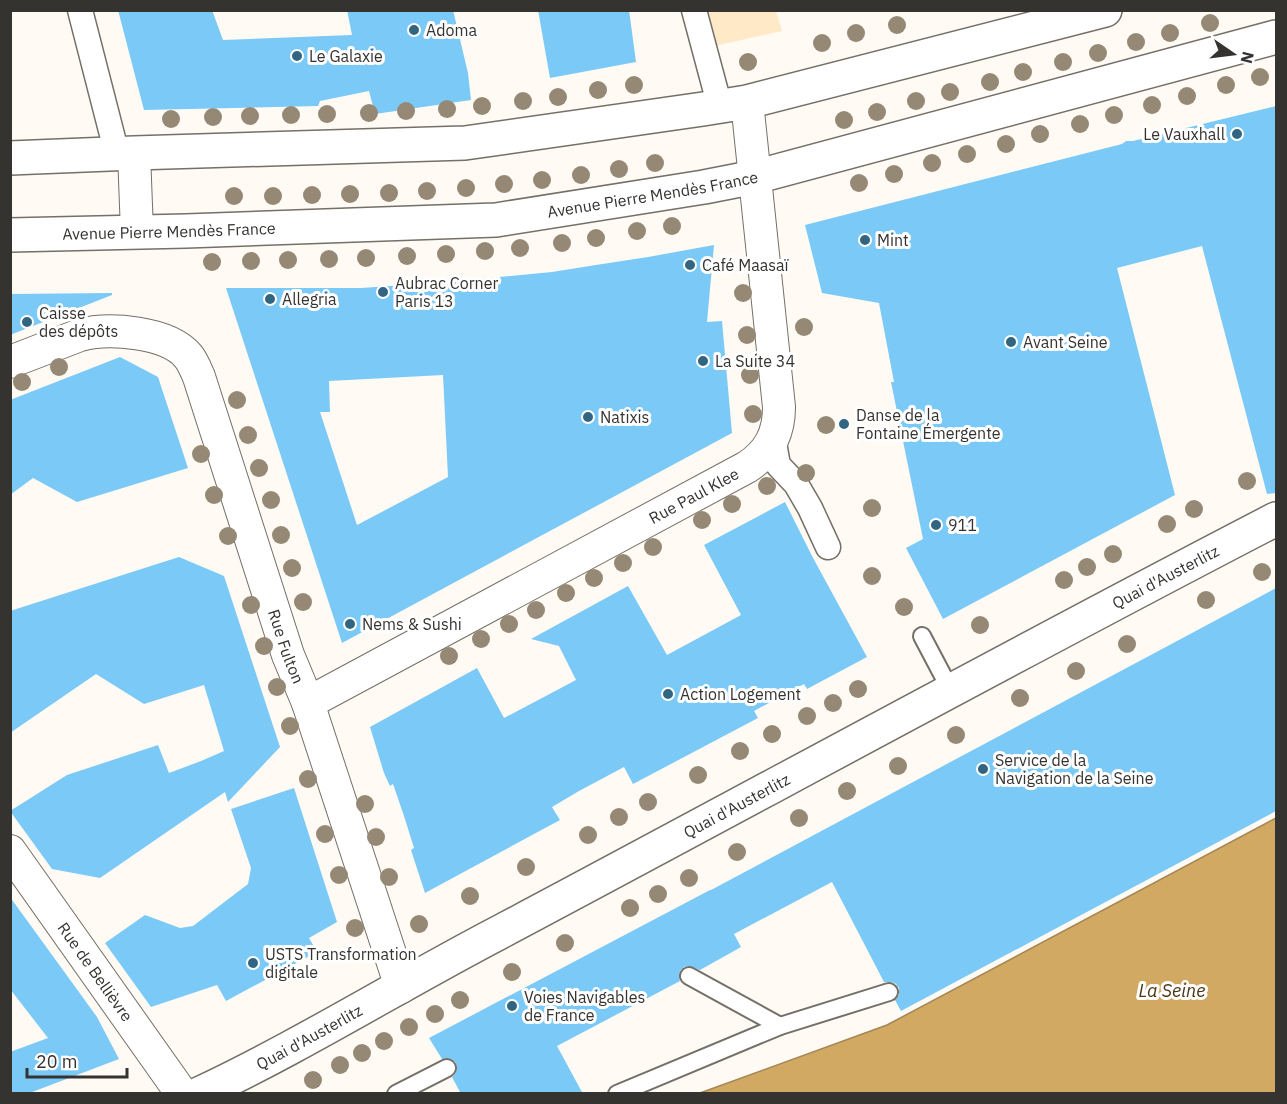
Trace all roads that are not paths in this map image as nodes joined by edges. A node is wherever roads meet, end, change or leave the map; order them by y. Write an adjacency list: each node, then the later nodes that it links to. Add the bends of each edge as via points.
1 (80, 10): 6 (street)
2 (694, 10): 5 (street)
3 (1105, 10): 5 (street)
4 (1276, 38): 8 (street, Avenue Pierre Mendès France)
5 (733, 104): 6 (street, via 465,143); 8 (street, Rue Paul Klee)
6 (125, 153): 7 (street); 9 (street)
7 (10, 158)
8 (755, 177): 9 (street, Avenue Pierre Mendès France, via 496,220); 12 (street, Rue Paul Klee, via 779,407)
9 (137, 232): 10 (street, Avenue Pierre Mendès France)
10 (10, 235)
11 (10, 362): 17 (street, Rue Fulton, via 92,332 157,337 189,357 199,377 288,655)
12 (773, 437): 14 (street, via 778,465 796,484); 17 (street, Rue Paul Klee, via 766,452 747,468)
13 (1276, 519): 16 (street, Quai d'Austerlitz)
14 (828, 547)
15 (922, 636): 16 (lane)
16 (951, 691): 20 (street, Quai d'Austerlitz)
17 (308, 704): 20 (street, Rue Fulton)
18 (10, 851): 24 (street, Rue de Bellièvre)
19 (689, 976): 22 (lane)
20 (402, 987): 25 (street, Quai d'Austerlitz)
21 (889, 992): 22 (lane)
22 (780, 1026): 27 (lane)
23 (447, 1068): 26 (lane)
24 (182, 1094)
25 (199, 1094)
26 (396, 1094)
27 (617, 1094)

